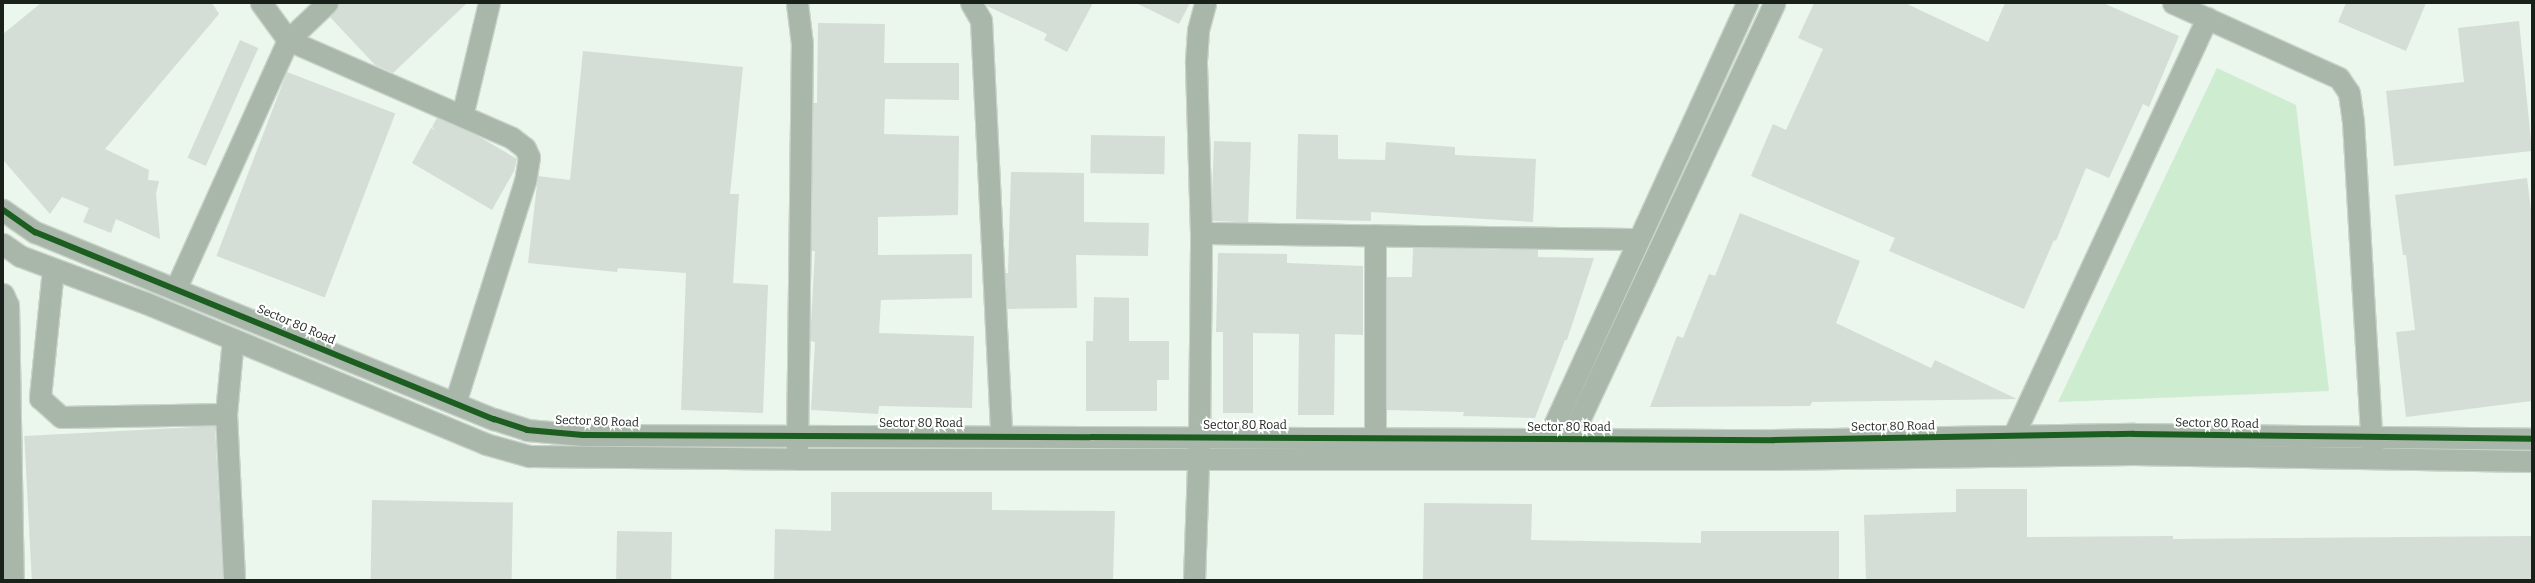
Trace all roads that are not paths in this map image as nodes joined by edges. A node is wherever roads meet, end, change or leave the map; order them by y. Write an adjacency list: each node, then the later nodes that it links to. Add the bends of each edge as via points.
1 (260, 3): 11 (street)
2 (327, 3): 11 (street)
3 (489, 3): 12 (street)
4 (797, 3): 27 (street, via 802,44)
5 (971, 3): 28 (street, via 981,20)
6 (1205, 3): 14 (street, via 1198,30 1196,60)
7 (1747, 3): 16 (street)
8 (1774, 3): 34 (street)
9 (2173, 3): 10 (street)
10 (2207, 18): 30 (street); 31 (street, via 2338,78 2349,93 2353,121)
11 (288, 40): 12 (street); 20 (street)
12 (462, 116): 24 (street, via 512,138 525,148 529,157 525,181)
13 (3, 210): 19 (street, Sector 80 Road, via 35,232)
14 (1201, 233): 15 (street); 29 (street)
15 (1375, 235): 16 (street); 32 (street)
16 (1638, 239): 33 (street)
17 (4, 247): 18 (street)
18 (53, 269): 22 (street); 25 (street, via 40,398 61,417)
19 (155, 279): 20 (street, Sector 80 Road); 22 (street)
20 (176, 288): 24 (street, Sector 80 Road)
21 (3, 294): 26 (street, via 8,305)
22 (146, 303): 23 (street)
23 (233, 339): 25 (street); 39 (street, via 486,444 529,456)
24 (455, 404): 27 (street, Sector 80 Road, via 527,430 583,435)
25 (226, 414): 44 (street)
26 (7, 429): 43 (street)
27 (796, 435): 28 (street, Sector 80 Road); 39 (street)
28 (1001, 436): 29 (street, Sector 80 Road)
29 (1199, 437): 32 (street, Sector 80 Road); 37 (street)
30 (2012, 437): 31 (street, Sector 80 Road, via 2134,434); 34 (street, Sector 80 Road); 36 (street)
31 (2372, 437): 35 (street, Sector 80 Road); 38 (street)
32 (1375, 438): 33 (street, Sector 80 Road)
33 (1547, 439): 34 (street, Sector 80 Road); 40 (street)
34 (1570, 439): 41 (street)
35 (2532, 439)
36 (2004, 456): 38 (street, via 2133,454); 41 (street)
37 (1197, 458): 39 (street); 40 (street); 45 (street)
38 (2373, 458): 42 (street)
39 (797, 459)
40 (1538, 459): 41 (street)
41 (1561, 459)
42 (2532, 461)
43 (13, 580)
44 (234, 580)
45 (1194, 580)

